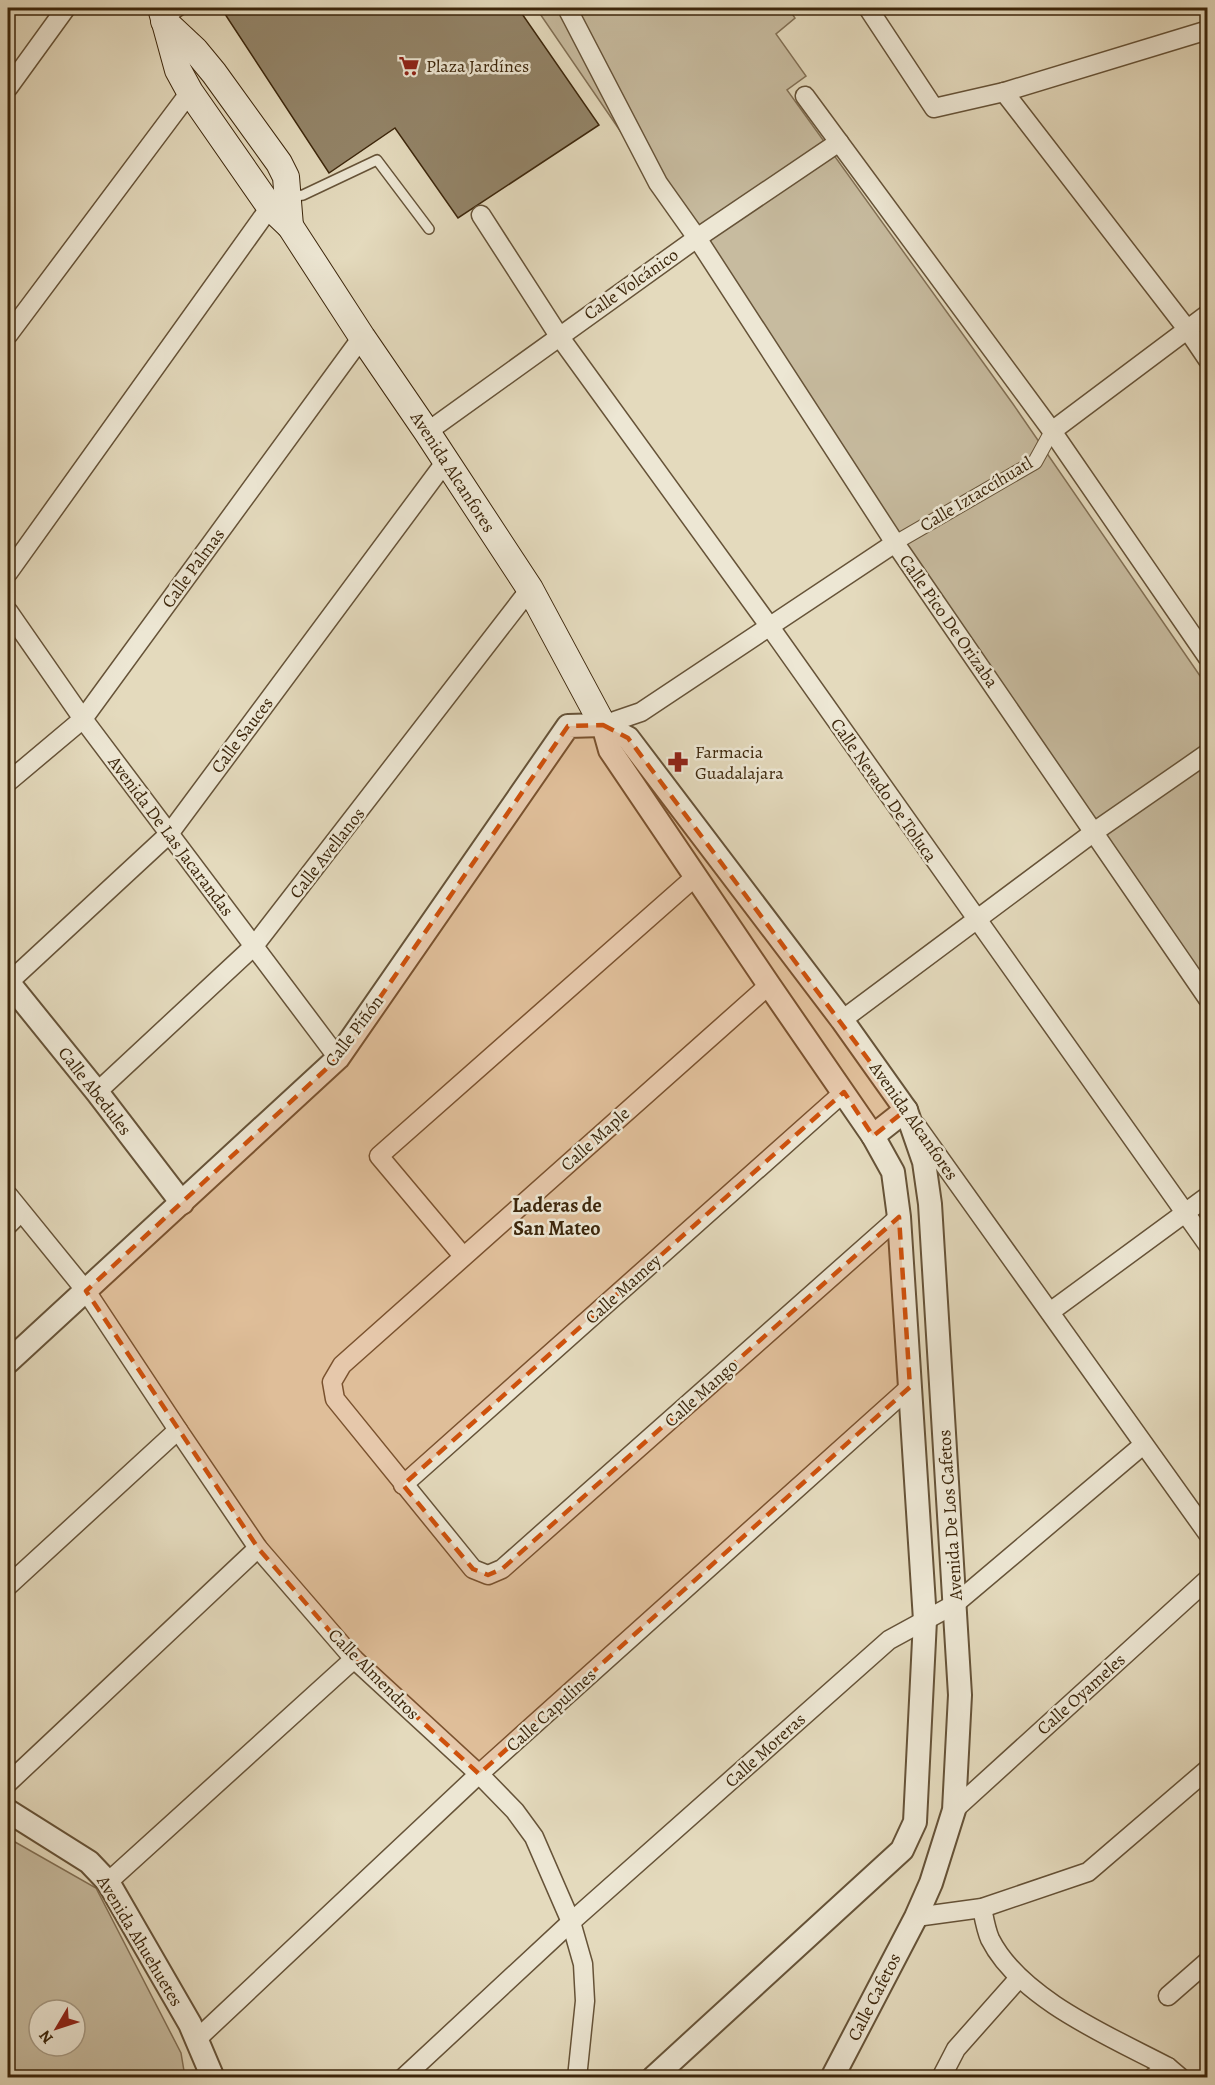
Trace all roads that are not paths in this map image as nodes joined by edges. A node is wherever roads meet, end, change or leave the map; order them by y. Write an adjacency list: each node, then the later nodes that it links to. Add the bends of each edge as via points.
1 (66, 8): 6 (street)
2 (567, 8): 14 (street, Calle Pico De Orizaba, via 658,183)
3 (868, 8): 8 (street, via 934,108)
4 (164, 11): 7 (main road, Avenida Alcanfores, via 178,70); 11 (main road, Avenida Alcanfores, via 273,154 286,177)
5 (1208, 30): 8 (street)
6 (8, 88)
7 (190, 92): 11 (main road, Avenida Alcanfores); 17 (street)
8 (1004, 92): 16 (street)
9 (805, 96): 10 (street)
10 (838, 142): 14 (street, Calle Volcánico); 21 (street)
11 (280, 202): 13 (lane, via 377,160); 19 (main road, Avenida Alcanfores, via 290,226); 25 (street)
12 (481, 215): 18 (street, Calle Nevado De Toluca)
13 (429, 229)
14 (697, 238): 18 (street, Calle Volcánico); 24 (street, Calle Pico De Orizaba)
15 (1208, 314): 16 (street, Calle Iztaccíhuatl)
16 (1187, 329): 20 (street); 21 (street, Calle Iztaccíhuatl)
17 (8, 335)
18 (559, 336): 22 (street, Calle Volcánico); 28 (street, Calle Nevado De Toluca)
19 (362, 337): 22 (main road, Avenida Alcanfores); 30 (street, Calle Palmas)
20 (1208, 360)
21 (1052, 431): 24 (street, Calle Iztaccíhuatl, via 1035,462); 29 (street)
22 (427, 432): 23 (main road, Avenida Alcanfores)
23 (446, 461): 26 (main road, Avenida Alcanfores); 35 (street, Calle Sauces)
24 (895, 543): 28 (street, Calle Iztaccíhuatl); 34 (street, Calle Pico De Orizaba)
25 (8, 573)
26 (530, 589): 31 (main road, Avenida Alcanfores); 38 (street, Calle Avellanos)
27 (8, 611): 30 (street, Avenida De Las Jacarandas)
28 (770, 627): 31 (street, Calle Iztaccíhuatl, via 641,712); 37 (street, Calle Nevado De Toluca)
29 (1208, 658)
30 (83, 719): 33 (street, Calle Palmas); 35 (street, Avenida De Las Jacarandas)
31 (603, 724): 36 (street, Avenida Alcanfores, via 610,750); 42 (street, Avenida Alcanfores, via 628,738); 43 (street, Calle Piñón, via 568,726)
32 (1208, 753): 34 (street)
33 (8, 783)
34 (1094, 832): 37 (street); 41 (street, Calle Pico De Orizaba)
35 (170, 834): 38 (street, Avenida De Las Jacarandas); 39 (street, Calle Sauces)
36 (695, 877): 40 (street, Avenida Alcanfores); 56 (street, via 379,1156)
37 (976, 921): 42 (street); 52 (street, Calle Nevado De Toluca)
38 (254, 946): 43 (street, Avenida De Las Jacarandas); 44 (street, Calle Avellanos)
39 (8, 982): 44 (street, Calle Abedules)
40 (769, 985): 45 (street, Avenida Alcanfores); 56 (street, Calle Maple)
41 (1208, 999)
42 (842, 1020): 46 (street, Avenida Alcanfores)
43 (338, 1058): 50 (street, Calle Piñón)
44 (97, 1092): 50 (street, Calle Abedules)
45 (844, 1092): 47 (street, Avenida Alcanfores); 63 (street, Calle Mamey)
46 (906, 1110): 47 (street); 58 (street, Avenida Alcanfores); 68 (street, Avenida De Los Cafetos, via 924,1162 930,1204)
47 (873, 1136): 53 (street, Avenida De Los Cafetos, via 893,1172)
48 (8, 1196): 51 (street, Calle Almendros)
49 (1208, 1196): 52 (street)
50 (182, 1203): 57 (street, Calle Piñón)
51 (21, 1212): 54 (street); 57 (street, Calle Almendros)
52 (1184, 1212): 55 (street, Calle Nevado De Toluca); 58 (street)
53 (899, 1217): 60 (street, Avenida De Los Cafetos); 63 (street, Calle Mango, via 502,1569 488,1575 473,1569)
54 (8, 1225)
55 (1208, 1245)
56 (463, 1256): 63 (street, Calle Maple, via 342,1365 332,1382 334,1399)
57 (87, 1291): 59 (street, Calle Piñón); 61 (street, Calle Almendros)
58 (1050, 1312): 62 (street, Avenida Alcanfores)
59 (8, 1362)
60 (910, 1388): 69 (street, Avenida De Los Cafetos); 72 (street, Calle Capulines)
61 (178, 1430): 65 (street, Calle Almendros); 67 (street)
62 (1143, 1445): 64 (street, Avenida Alcanfores); 68 (street, Calle Moreras)
63 (403, 1485)
64 (1208, 1534)
65 (258, 1548): 70 (street, Calle Almendros); 73 (street)
66 (1208, 1579): 75 (street, Calle Oyameles)
67 (8, 1586)
68 (955, 1604): 69 (street, Calle Moreras); 75 (street, Avenida De Los Cafetos, via 960,1695)
69 (925, 1620): 79 (street, Calle Moreras, via 889,1640); 88 (street, Avenida De Los Cafetos, via 915,1822 902,1850)
70 (354, 1659): 72 (street, Calle Almendros); 76 (street)
71 (1208, 1769): 77 (street, via 1088,1872)
72 (479, 1774): 79 (street, Calle Almendros, via 534,1836); 83 (street, Calle Capulines)
73 (8, 1783)
74 (8, 1810): 76 (street, Avenida Ahuehuetes, via 89,1862)
75 (954, 1810): 78 (street, Avenida De Los Cafetos)
76 (108, 1882): 83 (street, Avenida Ahuehuetes)
77 (982, 1908): 78 (street); 81 (street, via 989,1937)
78 (916, 1917): 89 (street, Calle Cafetos)
79 (571, 1922): 86 (street, Calle Moreras); 87 (street, Calle Almendros, via 584,1964 585,2001)
80 (1208, 1961): 82 (street)
81 (1019, 1978): 84 (street, via 1074,2018); 90 (street, via 956,2049)
82 (1168, 1996)
83 (197, 2038): 85 (street, Avenida Ahuehuetes)
84 (1174, 2072): 91 (street)
85 (213, 2078)
86 (403, 2078)
87 (577, 2078)
88 (652, 2078)
89 (832, 2078)
90 (941, 2078)
91 (1152, 2078)

